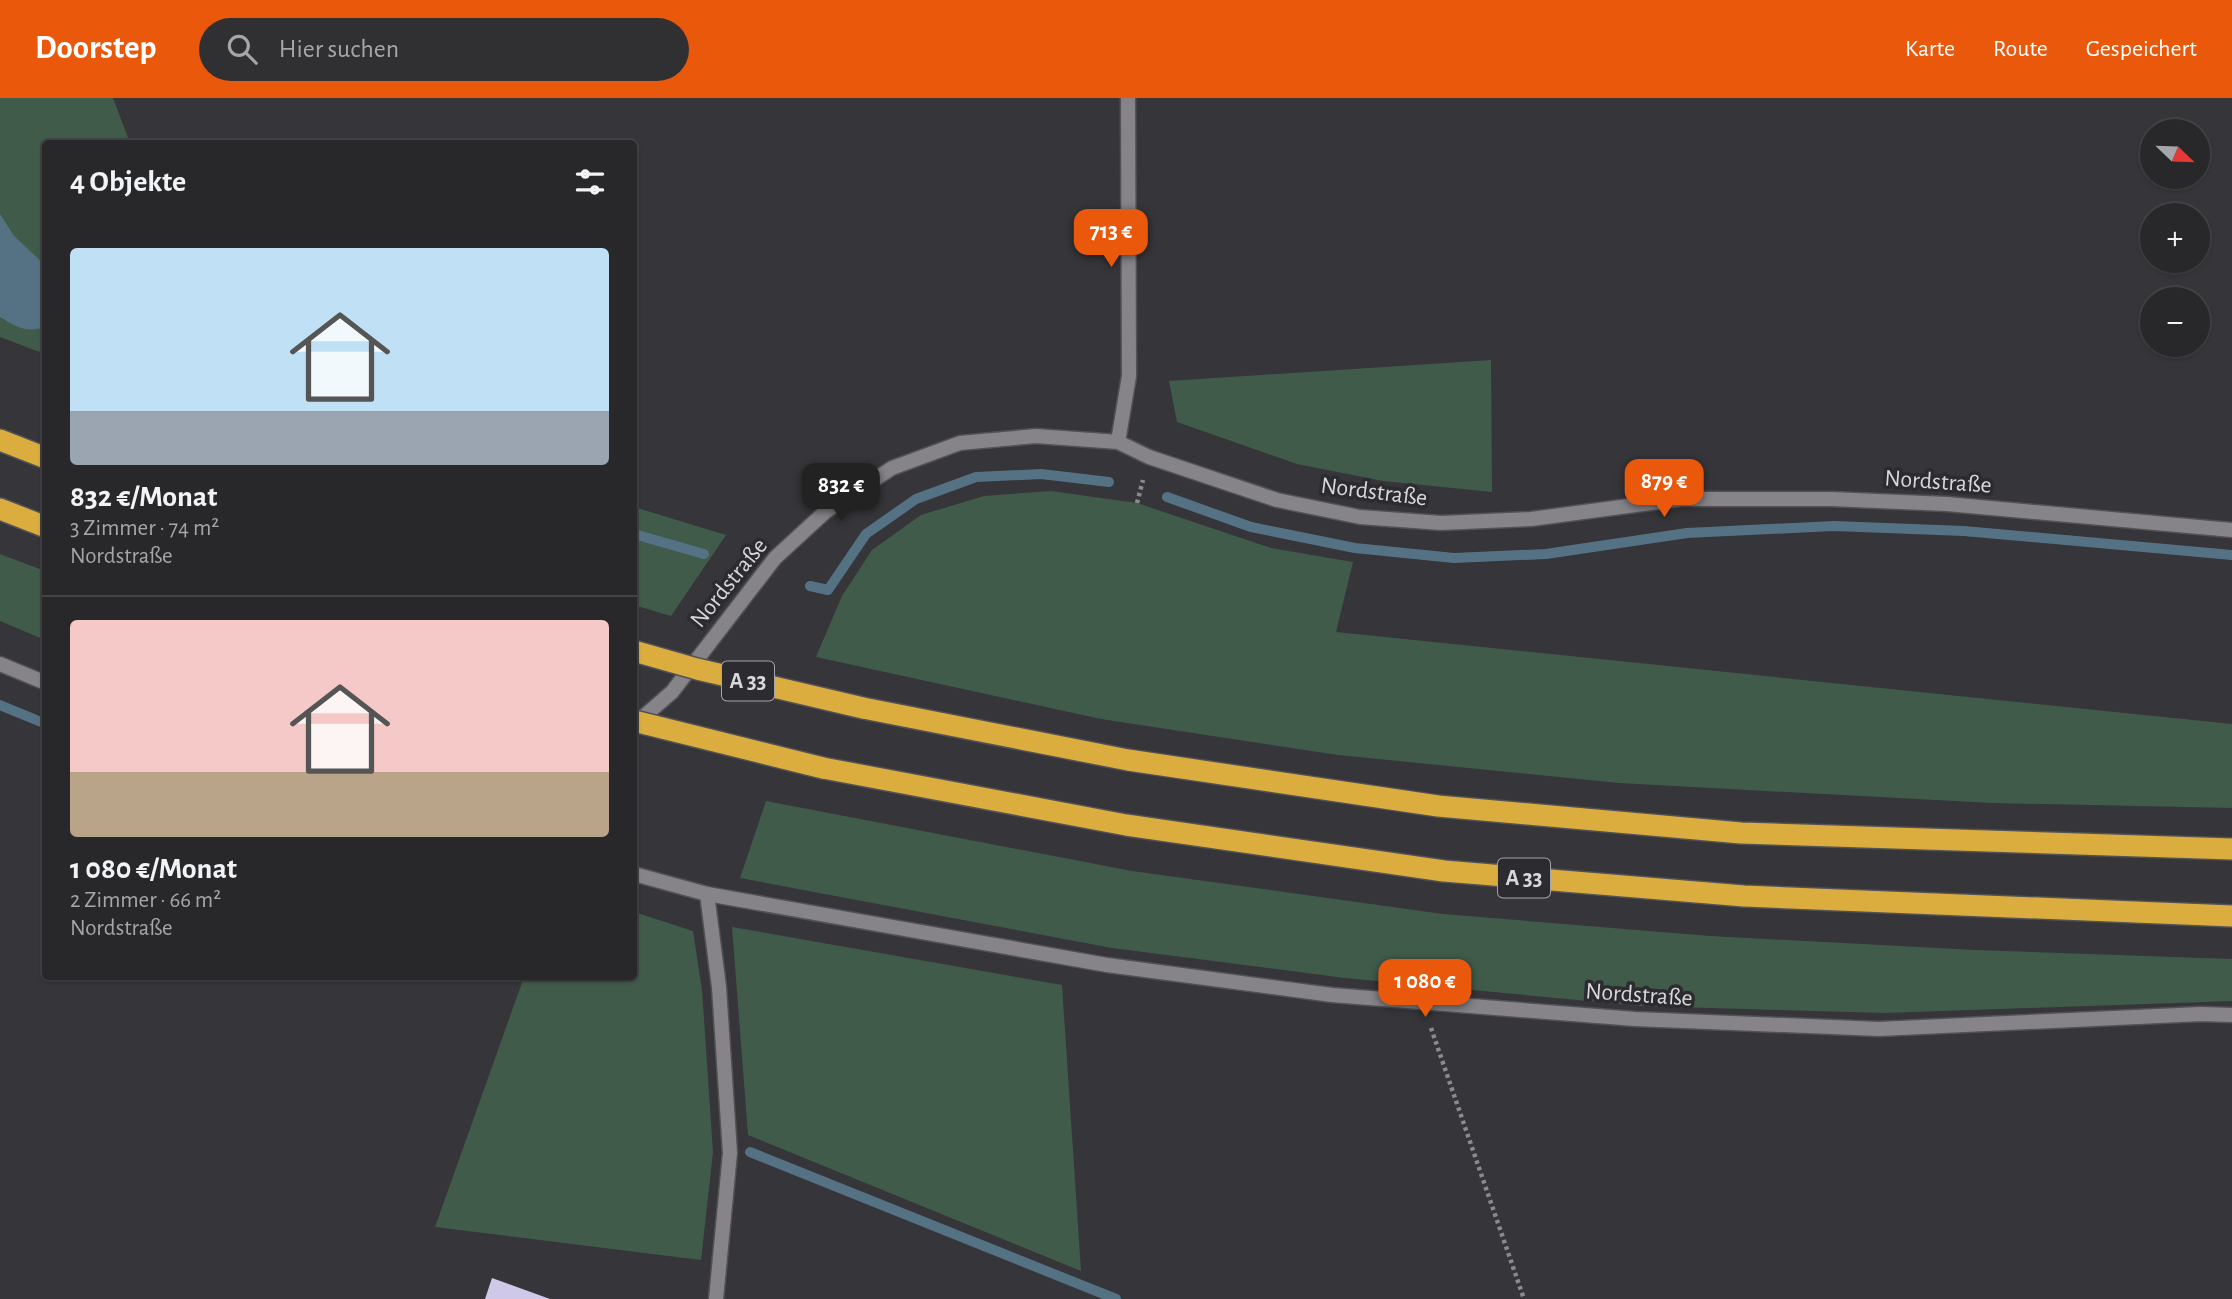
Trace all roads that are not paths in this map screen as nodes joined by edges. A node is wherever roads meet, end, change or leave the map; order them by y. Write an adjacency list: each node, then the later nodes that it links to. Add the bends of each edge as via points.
1 (1128, 98): 3 (street, via 1129,376)
2 (0, 440): 4 (highway)
3 (1118, 442): 7 (street, Nordstraße, via 1277,500 1360,517 1441,523 1531,519 1681,499 1831,499); 11 (street, Nordstraße, via 1036,436 960,443 892,468 825,512 775,558 672,692)
4 (42, 456)
5 (0, 509): 6 (highway)
6 (42, 525)
7 (2232, 530)
8 (637, 652): 13 (highway, A 33, bridge, via 863,708 1128,760 1438,806 1741,832)
9 (0, 664): 10 (street)
10 (42, 681)
11 (637, 721)
12 (637, 724): 16 (highway, A 33, bridge, via 823,768 1126,825 1444,871 1744,896)
13 (2232, 849)
14 (637, 875): 15 (street, Nordstraße)
15 (706, 894): 17 (street, Nordstraße, via 1107,965 1332,995 1635,1019 1879,1029); 18 (street, via 719,987 730,1153)
16 (2232, 916)
17 (2232, 1015)
18 (716, 1299)

